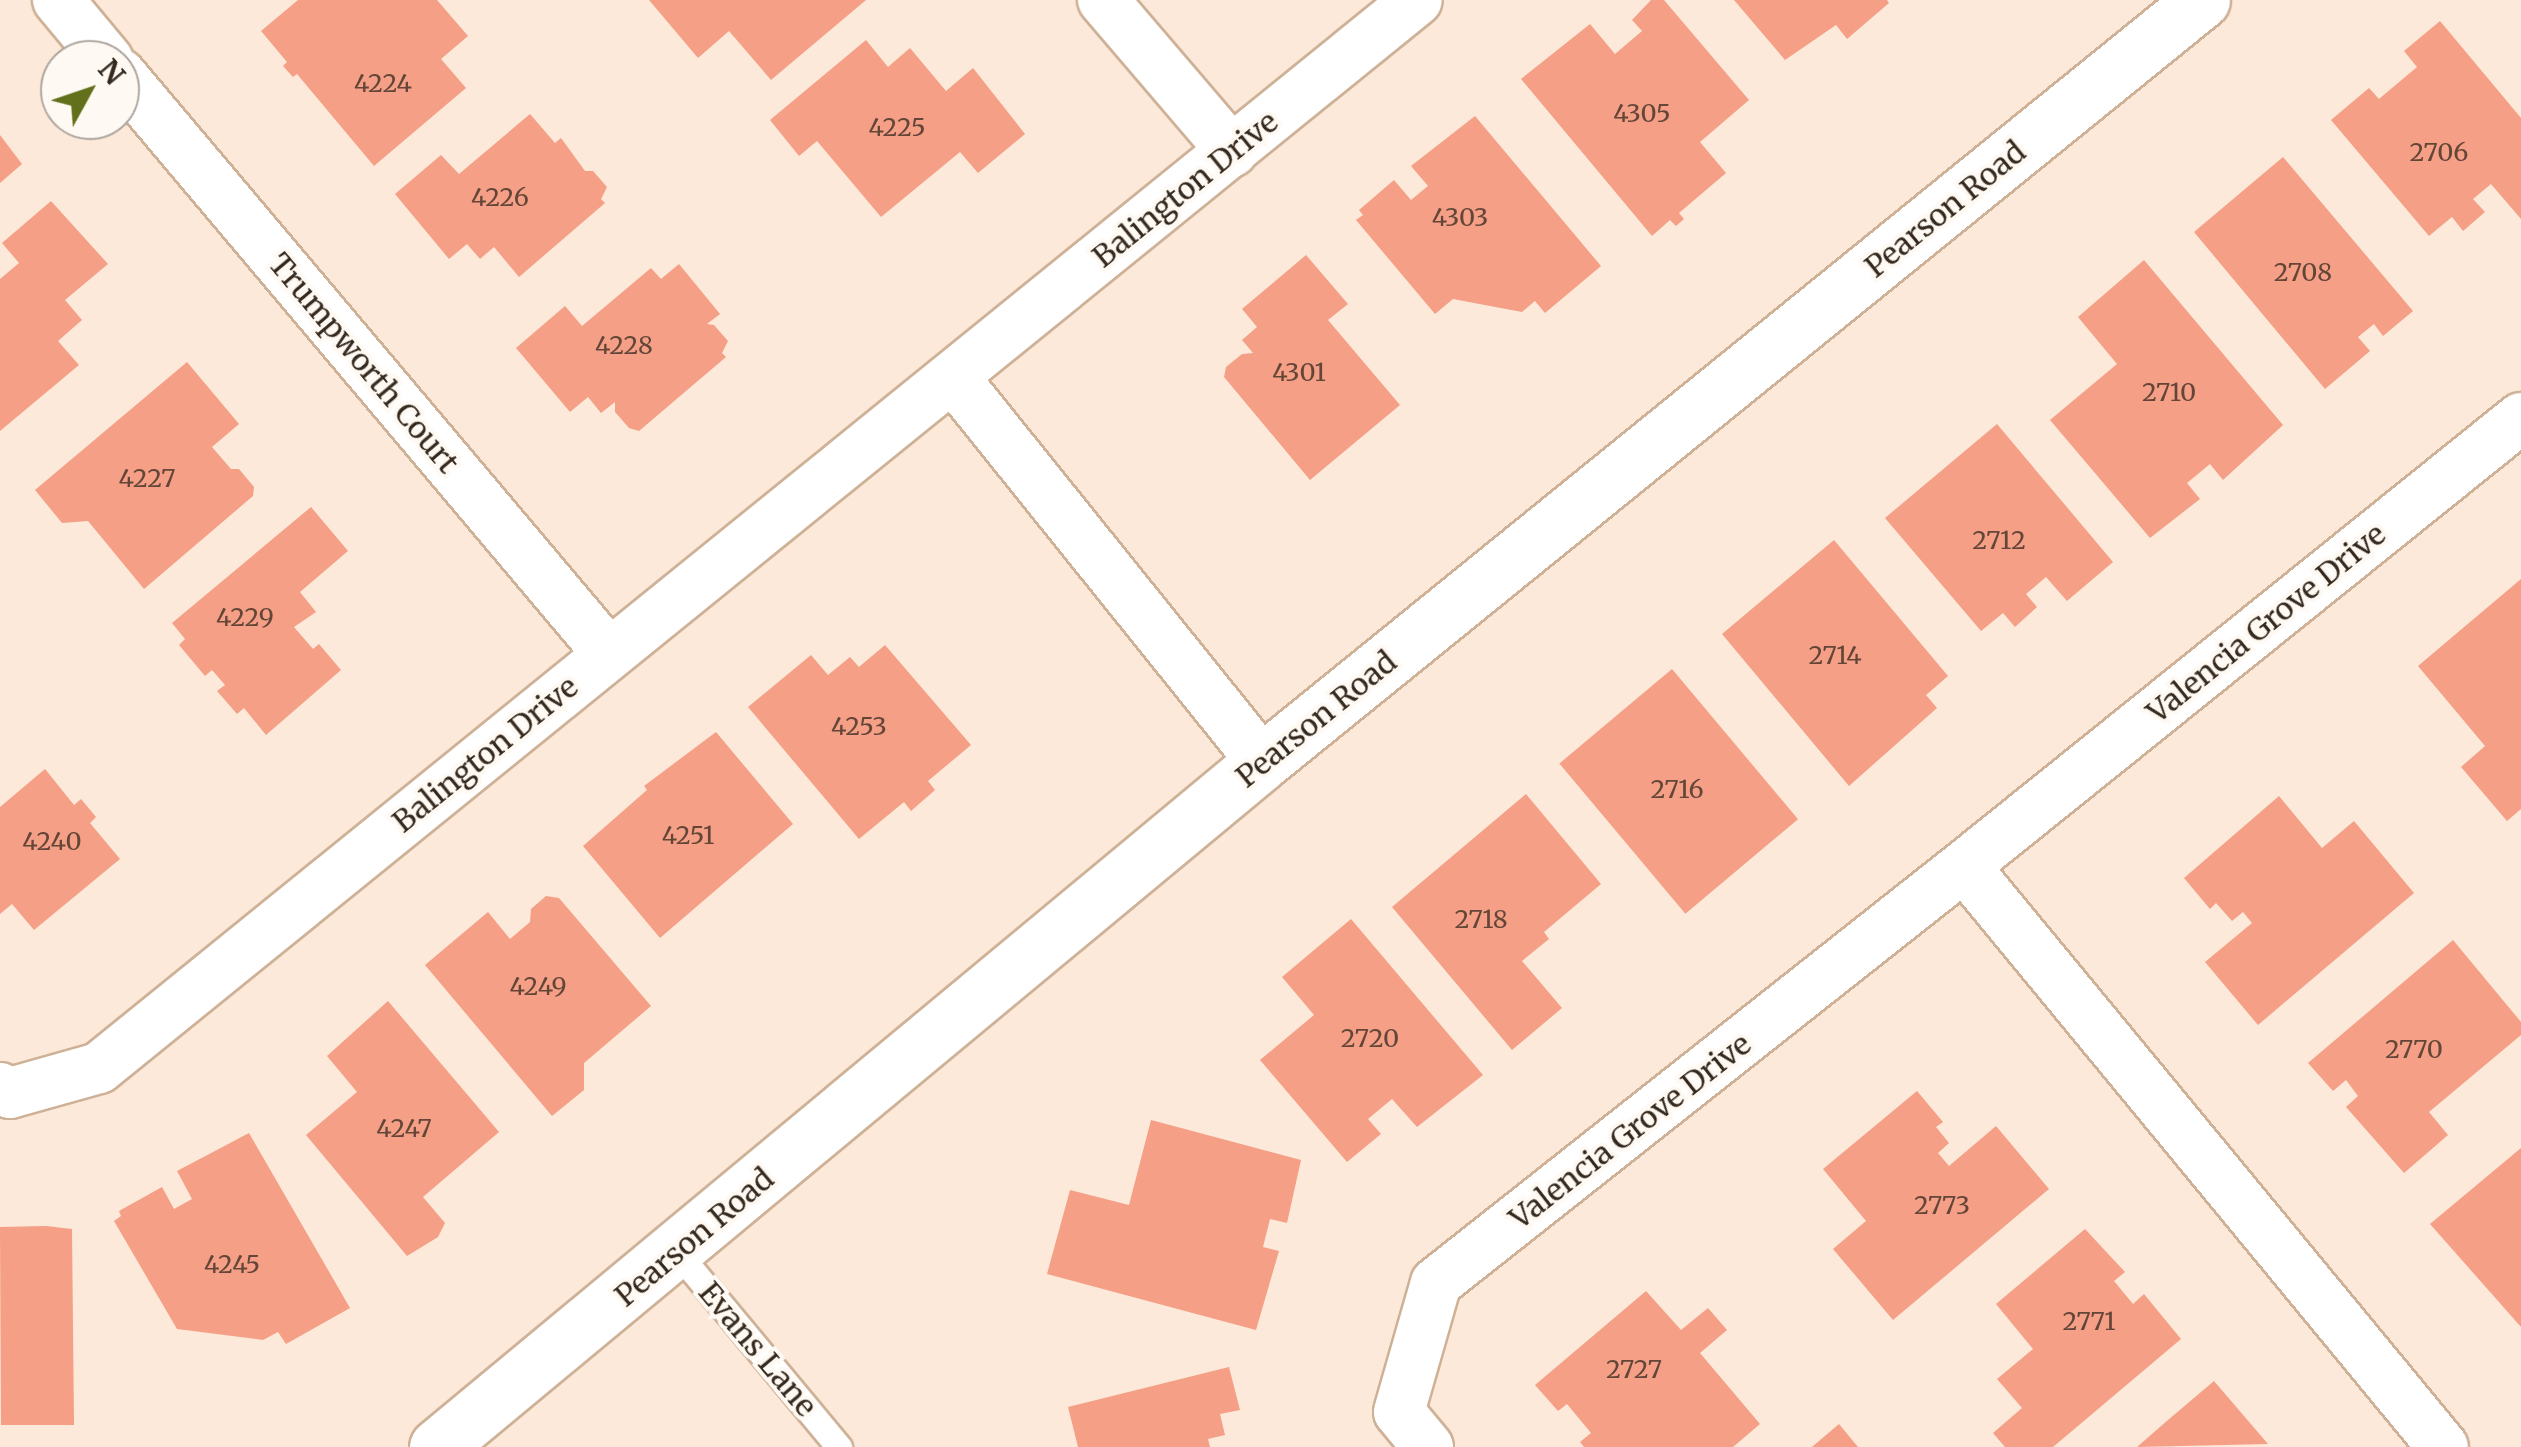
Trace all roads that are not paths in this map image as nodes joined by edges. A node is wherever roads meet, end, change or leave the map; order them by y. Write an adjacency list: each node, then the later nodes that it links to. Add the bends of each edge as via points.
1 (58, 0): 5 (street)
2 (1103, 0): 7 (street)
3 (1417, 0): 7 (street, Balington Drive)
4 (2202, 0): 11 (street, Pearson Road)
5 (91, 40)
6 (140, 98): 10 (street, Trumpworth Court)
7 (1232, 151): 8 (street, Balington Drive)
8 (954, 377): 10 (street, Balington Drive); 11 (street)
9 (2521, 418): 12 (street, Valencia Grove Drive)
10 (608, 653): 13 (street, Balington Drive, via 99,1068 10,1094)
11 (1262, 762): 14 (street, Pearson Road)
12 (1964, 866): 17 (street, Valencia Grove Drive, via 1436,1283 1399,1412); 18 (street)
13 (0, 1088)
14 (677, 1252): 15 (street, Pearson Road); 16 (lane, Evans Lane)
15 (437, 1447)
16 (839, 1447)
17 (1428, 1447)
18 (2443, 1447)

